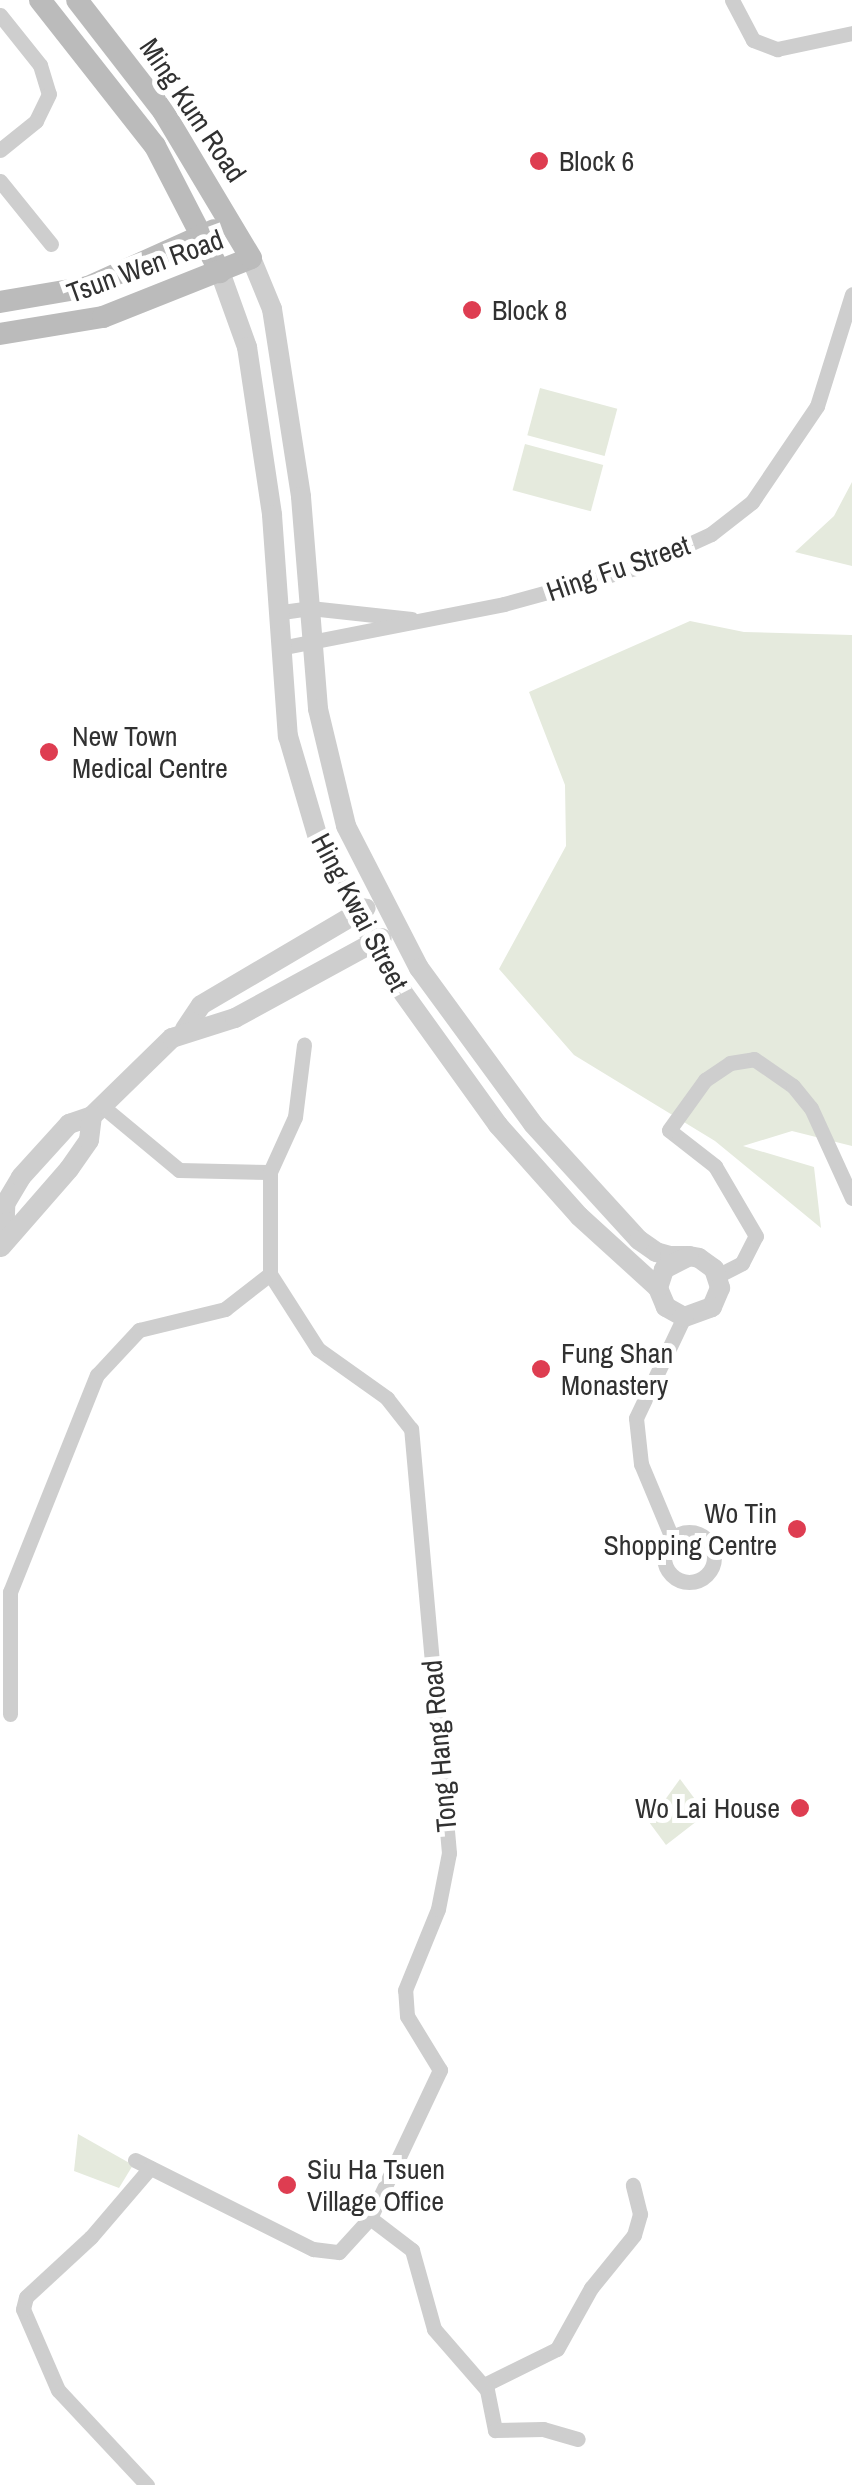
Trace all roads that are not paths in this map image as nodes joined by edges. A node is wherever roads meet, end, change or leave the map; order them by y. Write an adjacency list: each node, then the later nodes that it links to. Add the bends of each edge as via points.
1 (40, 0): 9 (main road, Ming Kum Road, via 155,146)
2 (77, 0): 8 (main road, Ming Kum Road, via 163,111)
3 (732, 0): 5 (street, via 753,40 777,49)
4 (0, 15): 6 (street, via 40,65 49,94 36,121)
5 (852, 34)
6 (0, 150)
7 (0, 181): 10 (street)
8 (230, 220): 9 (main road, Tsun Wen Road); 11 (main road, Ming Kum Road)
9 (204, 238): 12 (main road, Ming Kum Road); 14 (main road, Tsun Wen Road, via 88,288)
10 (50, 244)
11 (250, 258): 12 (main road, Tsun Wen Road); 16 (street, Hing Kwai Street, via 275,326 302,497)
12 (220, 272): 15 (main road, Tsun Wen Road, via 77,325); 17 (street, Hing Kwai Street, via 247,348)
13 (852, 294): 18 (street, Hing Fu Street, via 818,406 752,502 711,534 639,567)
14 (0, 302)
15 (0, 334)
16 (310, 608): 17 (street, Hing Fu Street); 18 (street, Hing Fu Street); 19 (street, Hing Kwai Street)
17 (282, 612): 20 (street, Hing Kwai Street)
18 (425, 621): 19 (street, Hing Fu Street)
19 (312, 644): 20 (street, Hing Fu Street); 21 (street, Hing Kwai Street, via 330,779)
20 (285, 647): 22 (street, Hing Kwai Street, via 288,736 308,811)
21 (381, 900): 22 (street); 23 (street, Hing Kwai Street)
22 (356, 914): 24 (street, Hing Kwai Street); 25 (street, via 201,1005)
23 (397, 930): 24 (street); 31 (street, Hing Kwai Street, via 455,1023 555,1149 638,1240 656,1252)
24 (372, 944): 25 (street, via 235,1018); 34 (street, Hing Kwai Street, via 508,1137 602,1240)
25 (186, 1029): 27 (street)
26 (304, 1045): 28 (street, via 296,1117)
27 (97, 1111): 28 (street, via 179,1170); 30 (street, via 89,1140 69,1169); 30 (street, via 68,1124 21,1177 5,1204)
28 (270, 1172): 32 (street)
29 (852, 1198): 33 (street, via 811,1108 793,1086 754,1059 730,1063 706,1080 669,1130 716,1166 756,1236 742,1263)
30 (2, 1246)
31 (689, 1256): 33 (street, Hing Kwai Street, via 708,1262); 34 (street, via 664,1269)
32 (270, 1274): 37 (street, via 225,1310 138,1330 98,1375 10,1592); 39 (street, Tong Hang Road, via 318,1349 398,1410 411,1429 449,1853 438,1909 405,1990 407,2016 440,2070)
33 (718, 1276): 35 (street, via 712,1307)
34 (658, 1288): 35 (street, Hing Kwai Street, via 666,1308)
35 (684, 1318): 36 (street, via 636,1418 640,1464)
36 (672, 1538)
37 (10, 1714)
38 (632, 2186): 40 (street, via 640,2214 634,2235 590,2288 557,2349)
39 (370, 2218): 40 (street, via 412,2250 434,2329); 42 (street, Tong Hang Road, via 340,2252 329,2253 143,2164 91,2237 26,2297 23,2310 58,2390)
40 (484, 2386): 41 (street, via 495,2430 543,2429)
41 (578, 2439)
42 (147, 2485)

